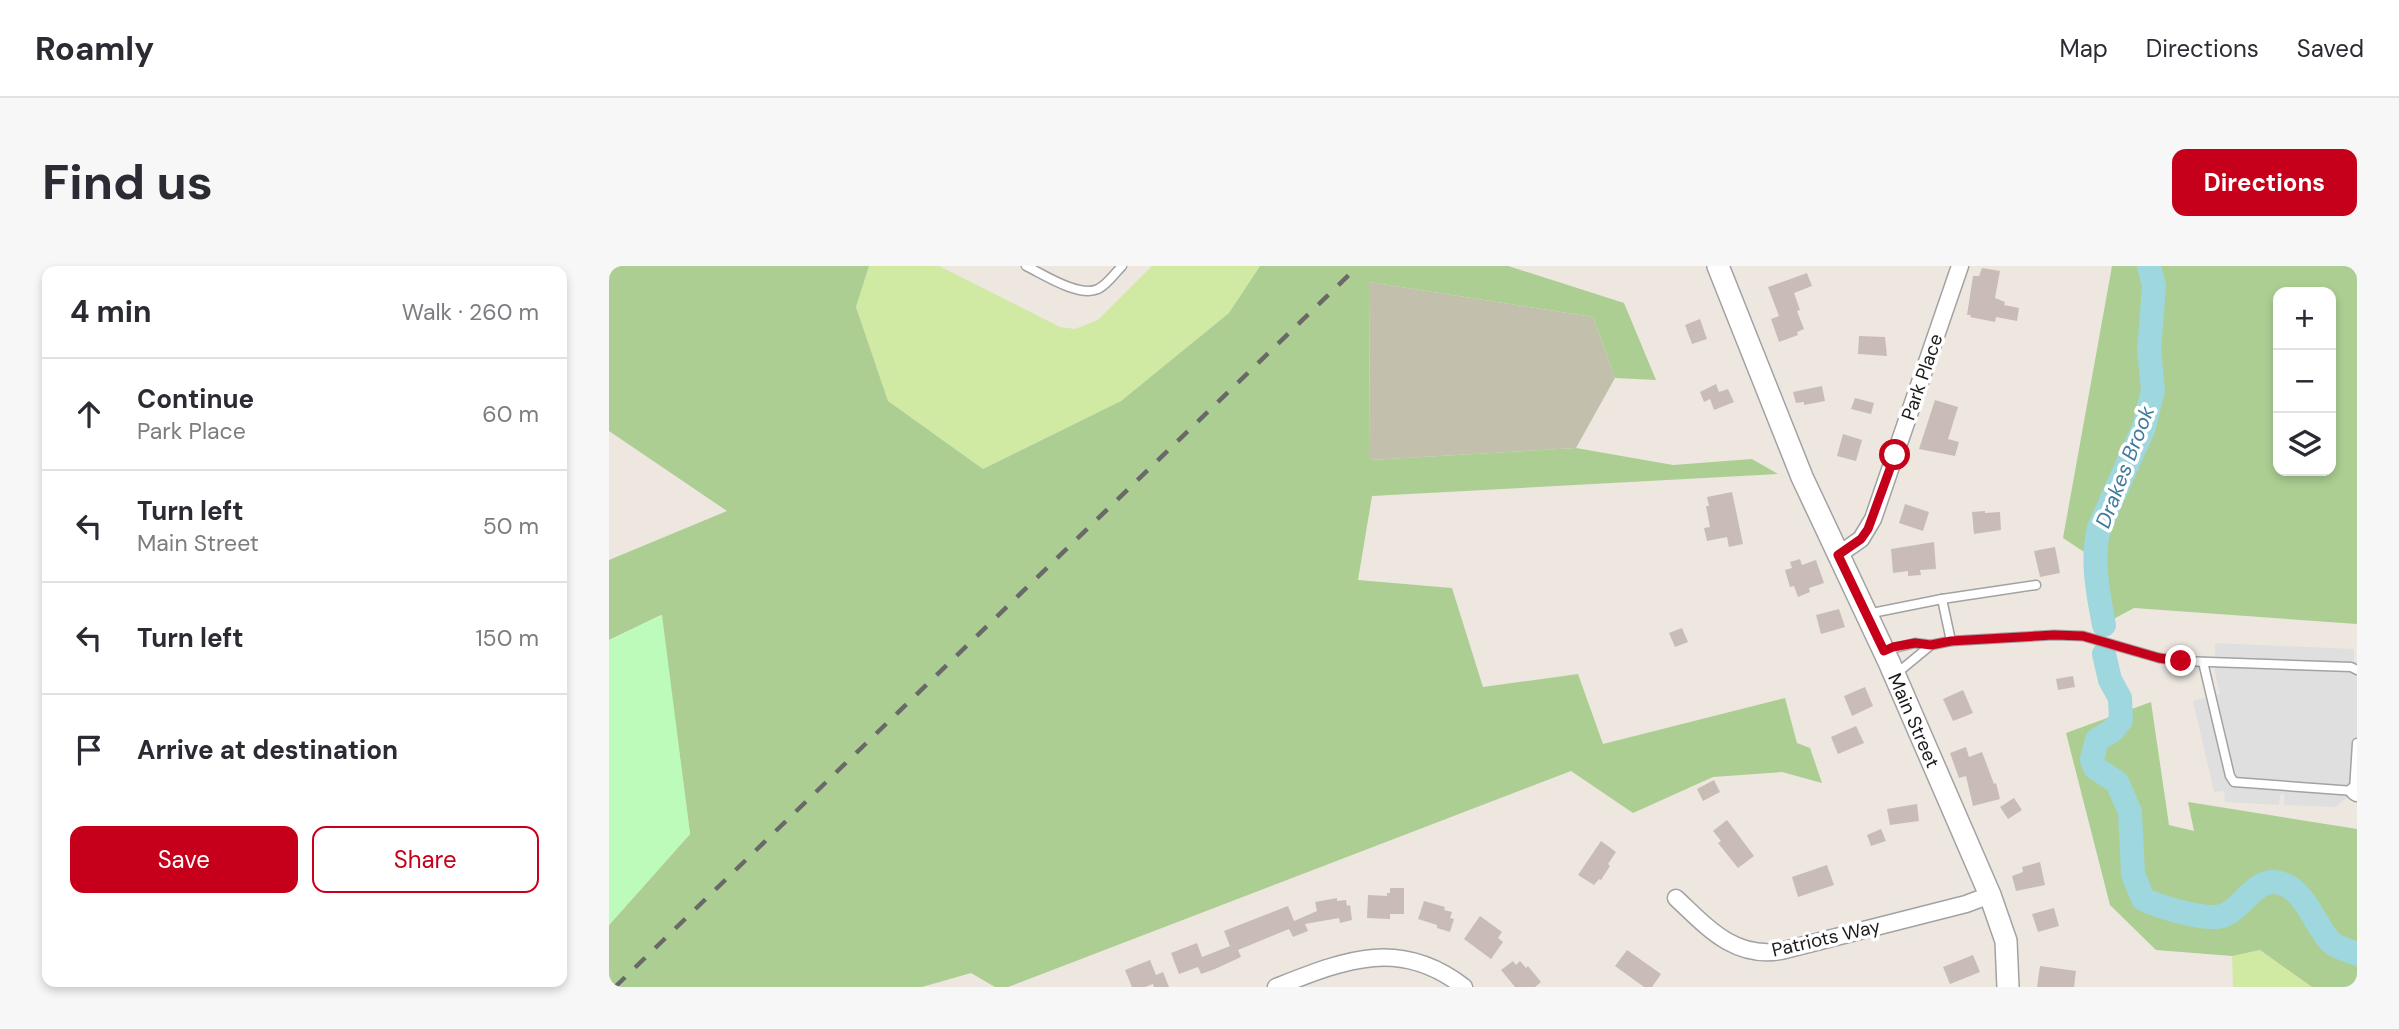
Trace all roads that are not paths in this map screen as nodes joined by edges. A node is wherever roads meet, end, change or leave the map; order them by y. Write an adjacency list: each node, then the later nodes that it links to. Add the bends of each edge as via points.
1 (1026, 266): 2 (lane, via 1086,291 1098,289)
2 (1122, 266)
3 (1718, 266): 5 (street, Main Street)
4 (1960, 266): 5 (street, Park Place, via 1873,519 1861,539)
5 (1838, 555): 8 (street, Main Street)
6 (2036, 585): 7 (lane)
7 (1942, 599): 8 (lane); 9 (lane)
8 (1867, 614): 11 (street, Main Street)
9 (1951, 641): 10 (lane); 12 (lane, via 2083,636 2159,658)
10 (1931, 645): 11 (lane, via 1915,643); 14 (lane)
11 (1884, 651): 14 (street, Main Street)
12 (2203, 662): 13 (lane); 16 (lane, via 2233,781)
13 (2357, 670)
14 (1893, 672): 17 (street, Main Street)
15 (2357, 743): 16 (lane)
16 (2356, 792)
17 (1990, 895): 18 (street, Patriots Way, via 1761,953 1725,941); 21 (street, Main Street, via 2005,941)
18 (1676, 898)
19 (1276, 987): 20 (street, via 1325,968 1389,957 1429,967)
20 (1464, 987)
21 (2008, 987)

